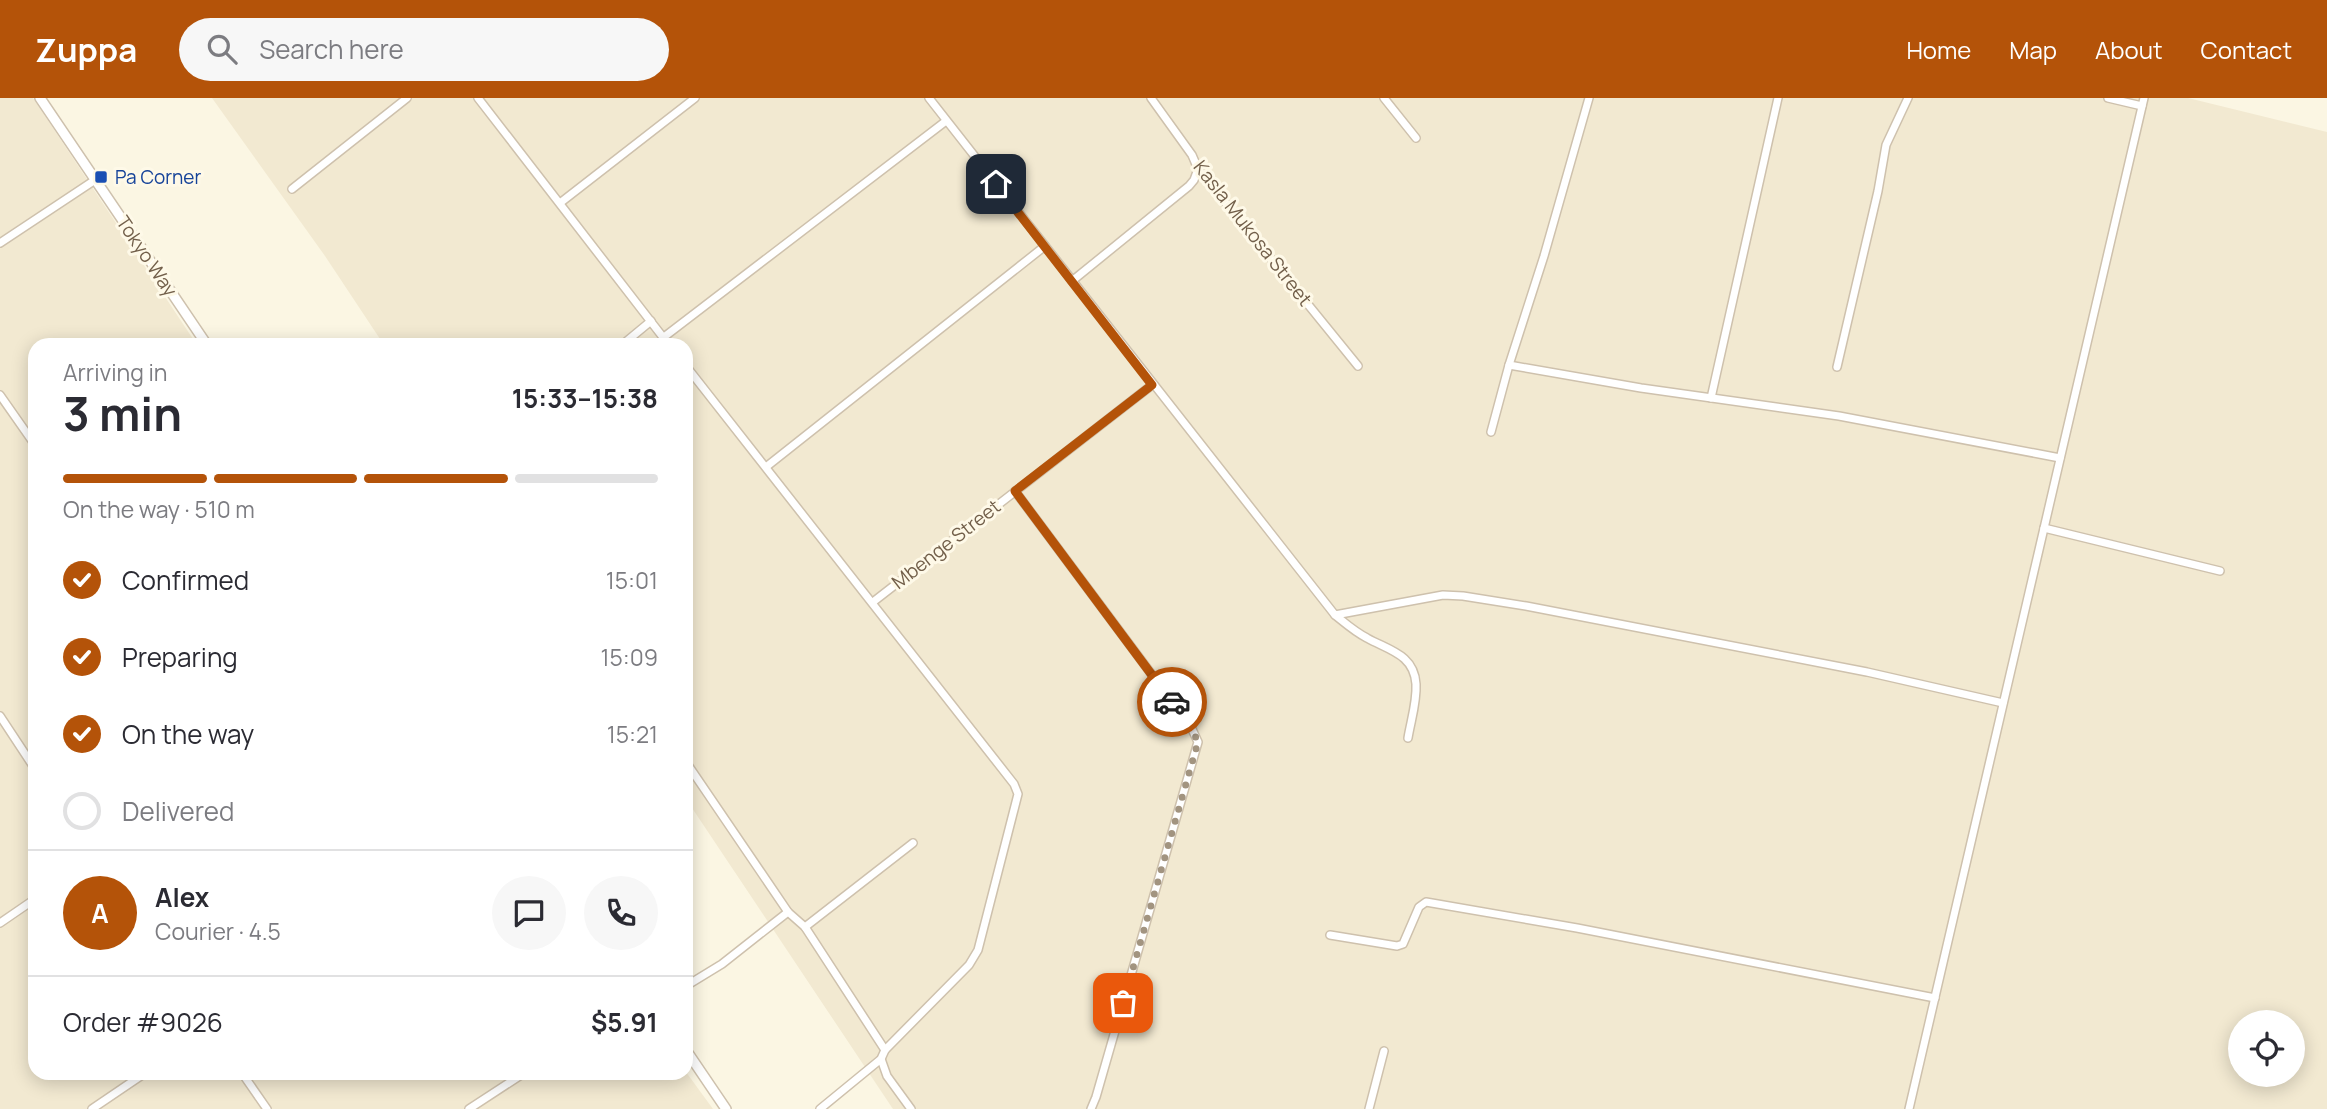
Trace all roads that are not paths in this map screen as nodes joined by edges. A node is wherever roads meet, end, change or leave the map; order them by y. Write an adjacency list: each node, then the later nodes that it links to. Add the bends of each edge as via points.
1 (40, 98): 16 (street, Tokyo Way)
2 (407, 98): 17 (street)
3 (478, 98): 18 (street)
4 (695, 98): 18 (street)
5 (929, 98): 13 (street)
6 (1151, 98): 15 (street, Kasla Mukosa Street)
7 (1384, 98): 14 (street)
8 (1589, 98): 26 (street)
9 (1778, 98): 32 (street)
10 (1908, 98): 28 (street, via 1886,145)
11 (2108, 98): 12 (street)
12 (2143, 102): 35 (street)
13 (946, 121): 20 (street); 23 (street)
14 (1416, 138)
15 (1198, 169): 21 (street, via 1189,186); 27 (street, Kasla Mukosa Street)
16 (96, 180): 19 (street); 24 (street, Tokyo Way)
17 (292, 190)
18 (560, 203): 22 (street)
19 (0, 243)
20 (1045, 246): 21 (street); 36 (street)
21 (1072, 281): 30 (street)
22 (652, 321): 23 (street); 25 (street)
23 (664, 337)
24 (202, 338)
25 (631, 338)
26 (1509, 365): 32 (street); 33 (street)
27 (1358, 366)
28 (1837, 367)
29 (693, 375): 36 (street)
30 (1152, 385): 37 (street, Mbenge Street); 41 (street)
31 (0, 395): 34 (street)
32 (1711, 398): 35 (street, via 1839,416)
33 (1491, 432)
34 (28, 436)
35 (2060, 458): 38 (street)
36 (766, 467): 40 (street)
37 (1015, 491): 40 (street, Mbenge Street); 68 (street, via 1198,742)
38 (2044, 528): 39 (street); 42 (street)
39 (2220, 571)
40 (873, 602): 55 (street, via 1018,794 974,957)
41 (1335, 615): 42 (street, via 1443,595 1463,596 1867,672); 44 (street, via 1403,656 1412,667 1416,681)
42 (2003, 703): 54 (street)
43 (0, 716): 45 (street)
44 (1408, 738)
45 (28, 758)
46 (693, 772): 49 (street)
47 (913, 843): 51 (street)
48 (28, 904): 50 (street)
49 (788, 912): 51 (street); 53 (street)
50 (0, 923)
51 (805, 927): 55 (street)
52 (1330, 935): 54 (street, via 1403,944 1419,907 1426,902)
53 (693, 982)
54 (1935, 998): 70 (street)
55 (885, 1050): 57 (street)
56 (1384, 1051): 69 (street)
57 (881, 1059): 66 (street); 67 (street, via 887,1076)
58 (693, 1060): 65 (street)
59 (135, 1080): 62 (street)
60 (247, 1080): 63 (street)
61 (513, 1080): 64 (street)
62 (92, 1109)
63 (267, 1109)
64 (469, 1109)
65 (726, 1109)
66 (820, 1109)
67 (911, 1109)
68 (1091, 1109)
69 (1369, 1109)
70 (1909, 1109)

